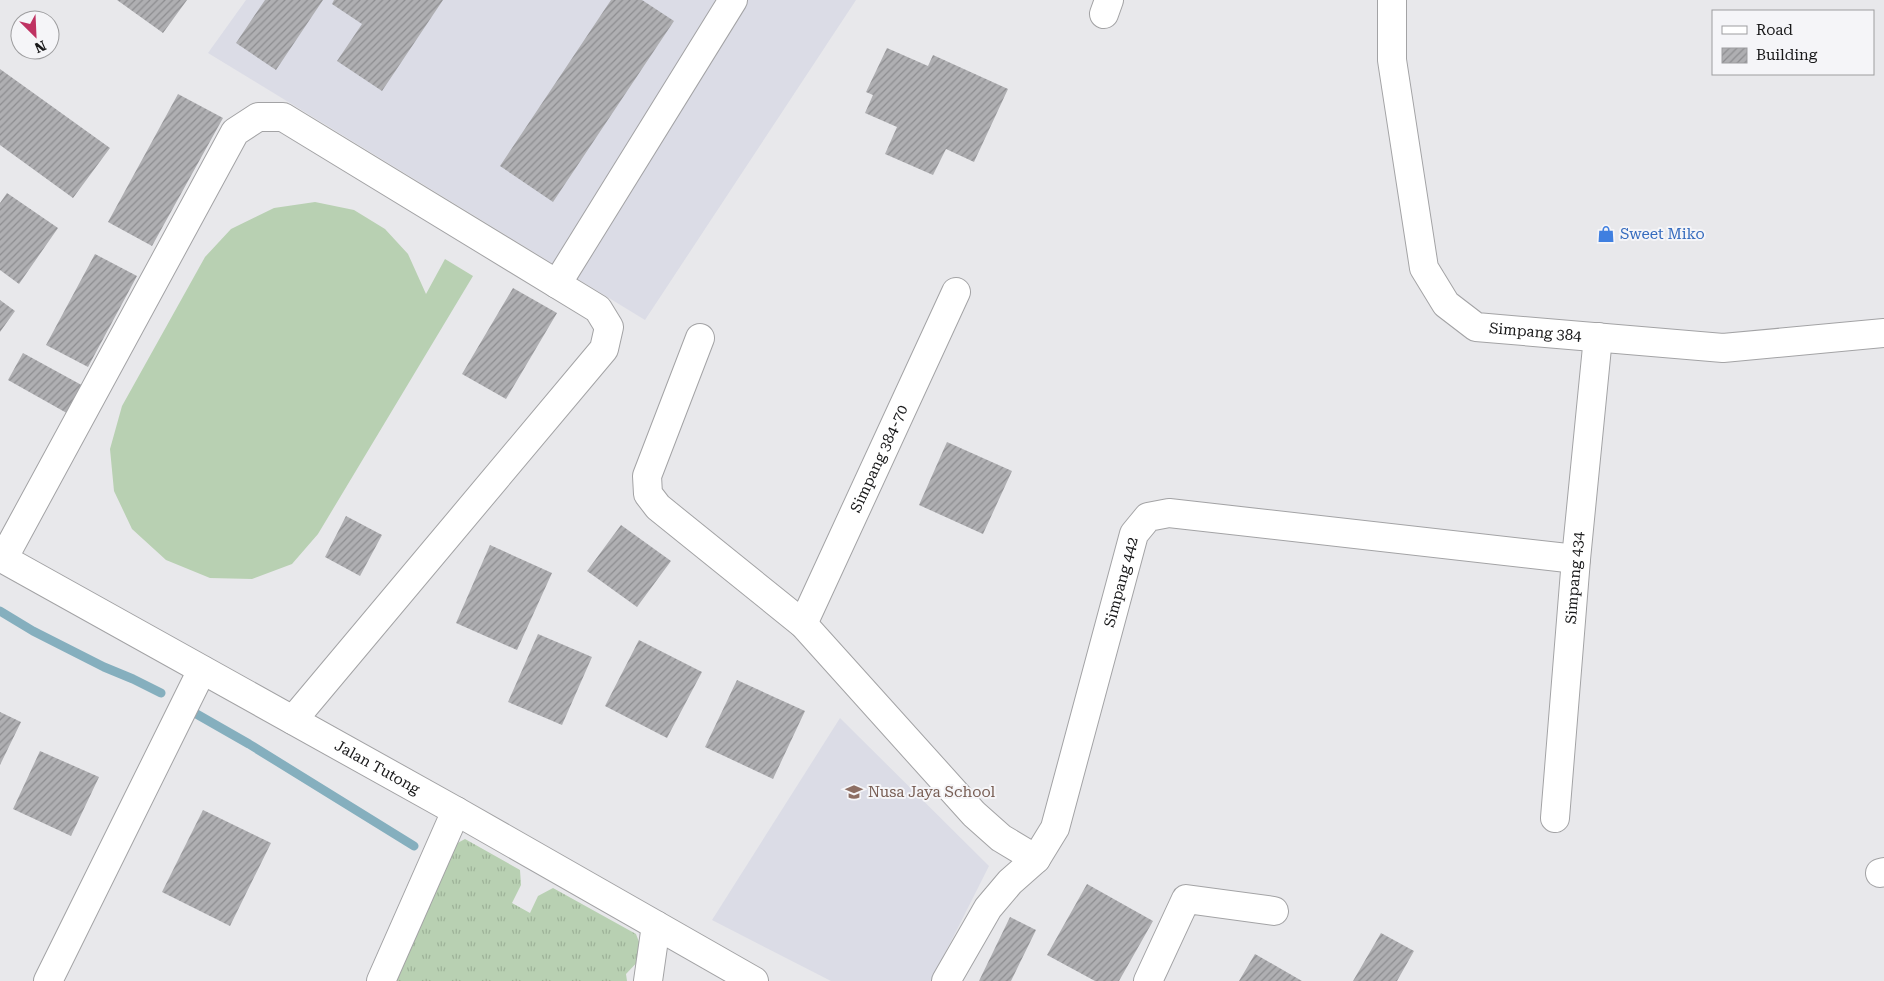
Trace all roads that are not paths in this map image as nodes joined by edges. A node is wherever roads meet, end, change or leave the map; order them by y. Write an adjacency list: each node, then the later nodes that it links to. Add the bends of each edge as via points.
1 (733, 0): 3 (street)
2 (1392, 0): 6 (street, Simpang 384, via 1392,60 1424,268 1428,275 1446,304 1476,327)
3 (557, 284): 8 (street, via 283,117 258,117 235,132); 12 (street, via 598,309 609,328 604,348)
4 (956, 292): 10 (street, Simpang 384-70)
5 (1884, 333): 6 (street, Simpang 384, via 1723,348)
6 (1598, 337): 9 (street, Simpang 434)
7 (700, 338): 10 (street, via 647,476 648,494 658,507)
8 (2, 558): 11 (street, Jalan Tutong)
9 (1576, 559): 14 (street, Simpang 434); 15 (street, Simpang 442, via 1169,513 1148,517 1134,534 1055,828)
10 (803, 624): 15 (street, via 974,814 1001,838)
11 (202, 670): 12 (street, Jalan Tutong); 18 (street)
12 (292, 720): 13 (street, Jalan Tutong)
13 (456, 811): 17 (street, Jalan Tutong); 19 (street)
14 (1555, 818)
15 (1036, 859): 22 (street, Simpang 442, via 988,908)
16 (1274, 911): 23 (street, via 1186,899)
17 (656, 925): 20 (street); 21 (street, Jalan Tutong)
18 (48, 981)
19 (381, 981)
20 (648, 981)
21 (754, 981)
22 (946, 981)
23 (1148, 981)

